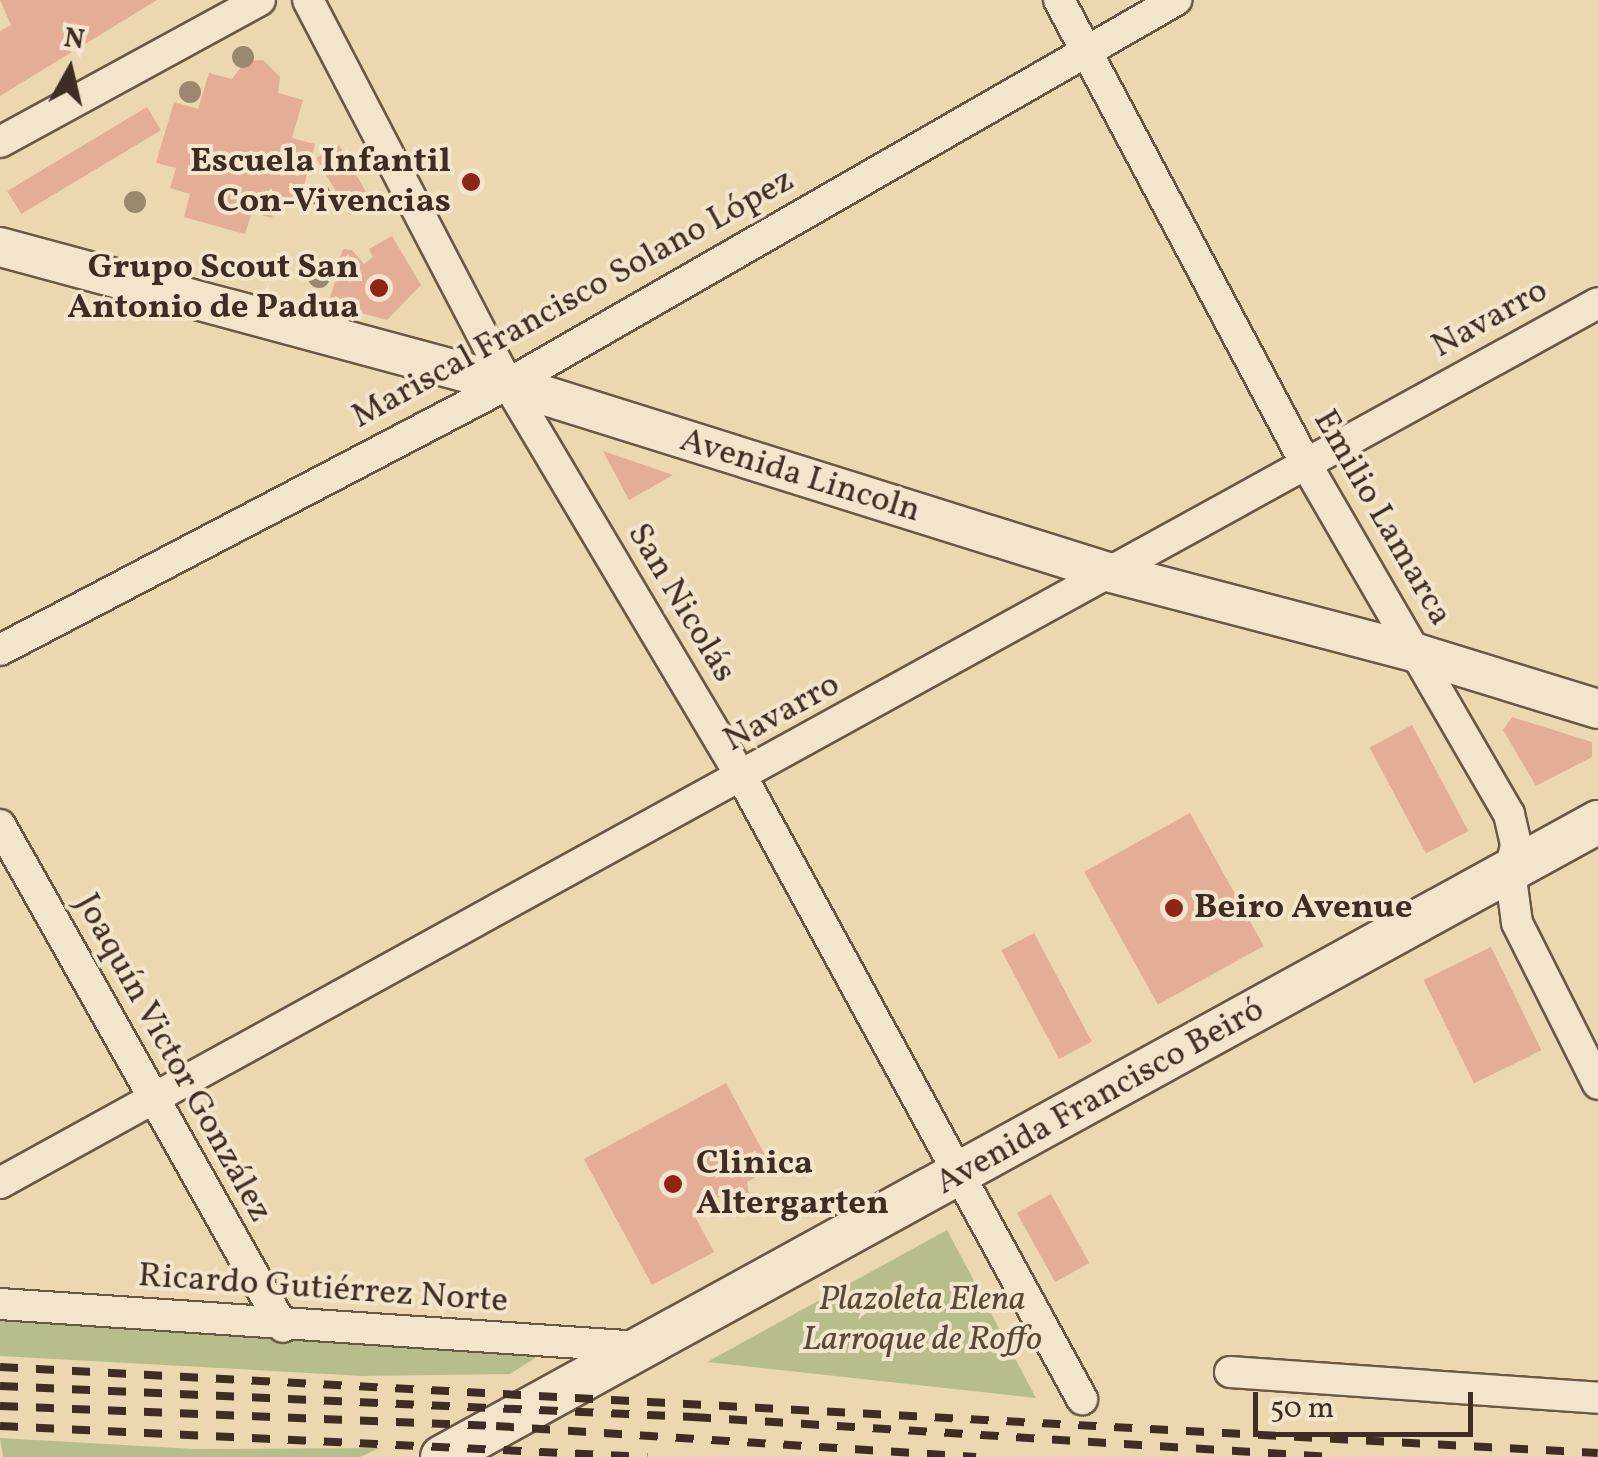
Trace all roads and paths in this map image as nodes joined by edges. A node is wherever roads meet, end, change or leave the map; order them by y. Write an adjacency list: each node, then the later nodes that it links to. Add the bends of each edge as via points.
1 (260, 0): 6 (street)
2 (308, 0): 9 (street, San Nicolás)
3 (1059, 0): 5 (street, Emilio Lamarca)
4 (1176, 0): 5 (street, Mariscal Francisco Solano López)
5 (1086, 49): 9 (street, Mariscal Francisco Solano López); 10 (street, Emilio Lamarca)
6 (0, 142)
7 (0, 246): 9 (street, Avenida Lincoln)
8 (1598, 303): 10 (street, Navarro)
9 (508, 384): 11 (street, Avenida Lincoln); 12 (street, Mariscal Francisco Solano López); 15 (street, San Nicolás)
10 (1306, 464): 11 (street, Navarro); 13 (street, Emilio Lamarca)
11 (1108, 572): 13 (street, Avenida Lincoln); 15 (street, Navarro)
12 (0, 650)
13 (1416, 653): 14 (street, Avenida Lincoln); 18 (street, Emilio Lamarca, via 1508,814 1516,845)
14 (1598, 709)
15 (743, 779): 20 (street, Navarro); 21 (street, San Nicolás)
16 (1598, 822): 18 (main road, Avenida Francisco Beiró)
17 (0, 826): 20 (street, Joaquín Victor González)
18 (1510, 871): 19 (street, Emilio Lamarca, via 1517,922); 21 (main road, Avenida Francisco Beiró)
19 (1598, 1084)
20 (150, 1099): 22 (street, Navarro); 24 (street, Joaquín Victor González)
21 (960, 1176): 25 (main road, Avenida Francisco Beiró); 28 (street, San Nicolás)
22 (0, 1183)
23 (0, 1304): 24 (street, Ricardo Gutiérrez Norte)
24 (283, 1326): 25 (street, Ricardo Gutiérrez Norte)
25 (641, 1347): 29 (main road, Avenida Francisco Beiró)
26 (1230, 1372): 27 (street)
27 (1598, 1398)
28 (1082, 1399)
29 (442, 1457)

